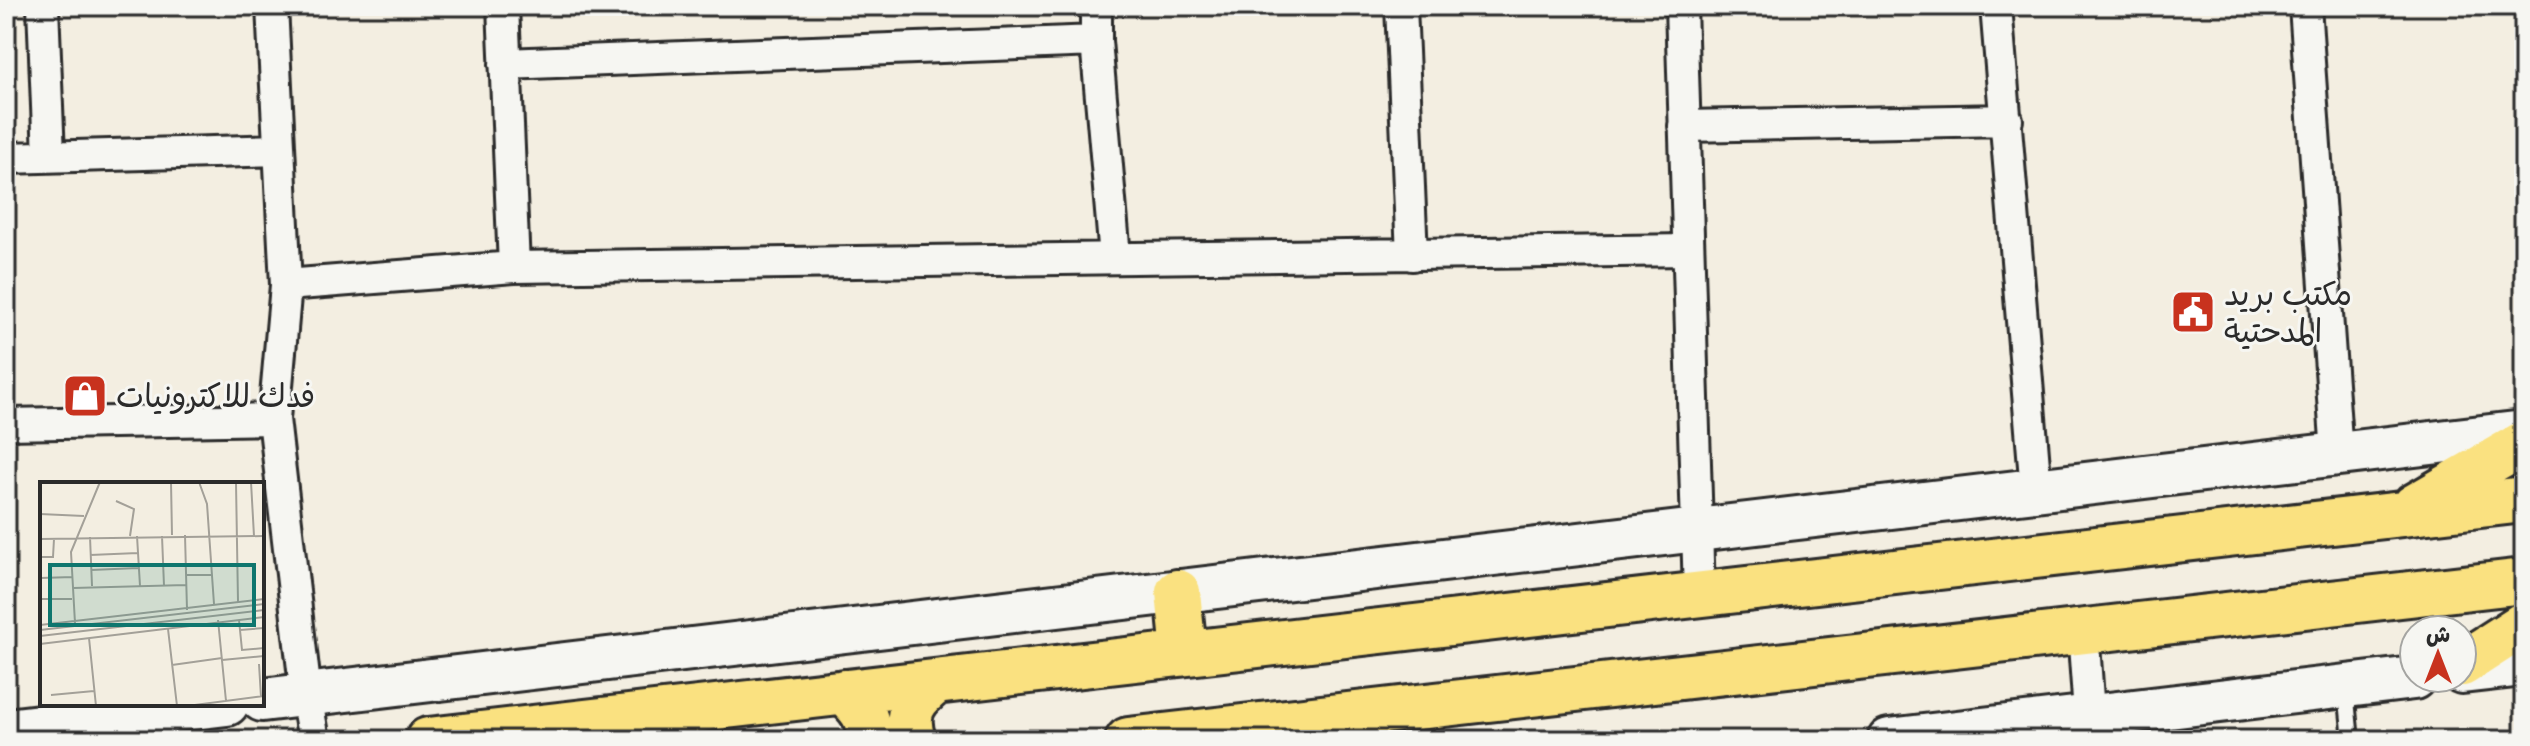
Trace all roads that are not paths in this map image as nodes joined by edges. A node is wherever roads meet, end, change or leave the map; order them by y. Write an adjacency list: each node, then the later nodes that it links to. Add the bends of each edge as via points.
1 (43, 6): 14 (street)
2 (272, 6): 13 (street)
3 (503, 6): 10 (street)
4 (1096, 6): 9 (street)
5 (1401, 6): 17 (street)
6 (1681, 6): 12 (street)
7 (1996, 6): 11 (street)
8 (2305, 6): 25 (street)
9 (1096, 41): 10 (street); 18 (street)
10 (505, 64): 19 (street)
11 (2007, 120): 12 (street); 26 (street)
12 (1684, 126): 16 (street)
13 (279, 150): 14 (street); 20 (street)
14 (49, 156): 15 (street)
15 (6, 158)
16 (1687, 250): 17 (street); 29 (street)
17 (1412, 255): 18 (street)
18 (1115, 257): 19 (street)
19 (514, 267): 20 (street)
20 (286, 285): 21 (street)
21 (274, 419): 22 (street); 43 (street)
22 (6, 424)
23 (2524, 432): 25 (street)
24 (2524, 443): 28 (main road)
25 (2337, 454): 26 (street)
26 (2036, 490): 29 (street)
27 (2524, 500): 28 (main road)
28 (2401, 514): 32 (main road)
29 (1697, 530): 31 (street); 32 (street)
30 (2524, 581): 34 (main road)
31 (1178, 592): 35 (main road); 43 (street)
32 (1699, 594): 35 (main road)
33 (2524, 624): 36 (main road)
34 (2083, 631): 46 (street); 48 (main road)
35 (1184, 653): 40 (main road)
36 (2478, 654)
37 (2524, 665): 38 (street)
38 (2478, 670)
39 (2398, 680): 41 (street)
40 (936, 682): 42 (main road); 52 (main road, via 911,709)
41 (2345, 685): 46 (street); 54 (lane)
42 (844, 692): 50 (main road); 51 (main road, via 869,722)
43 (306, 695): 44 (street); 49 (street)
44 (264, 700)
45 (210, 706): 47 (street)
46 (2089, 728): 53 (street)
47 (6, 730)
48 (1151, 739)
49 (314, 740)
50 (428, 740)
51 (870, 740)
52 (913, 740)
53 (1889, 740)
54 (2351, 740)

